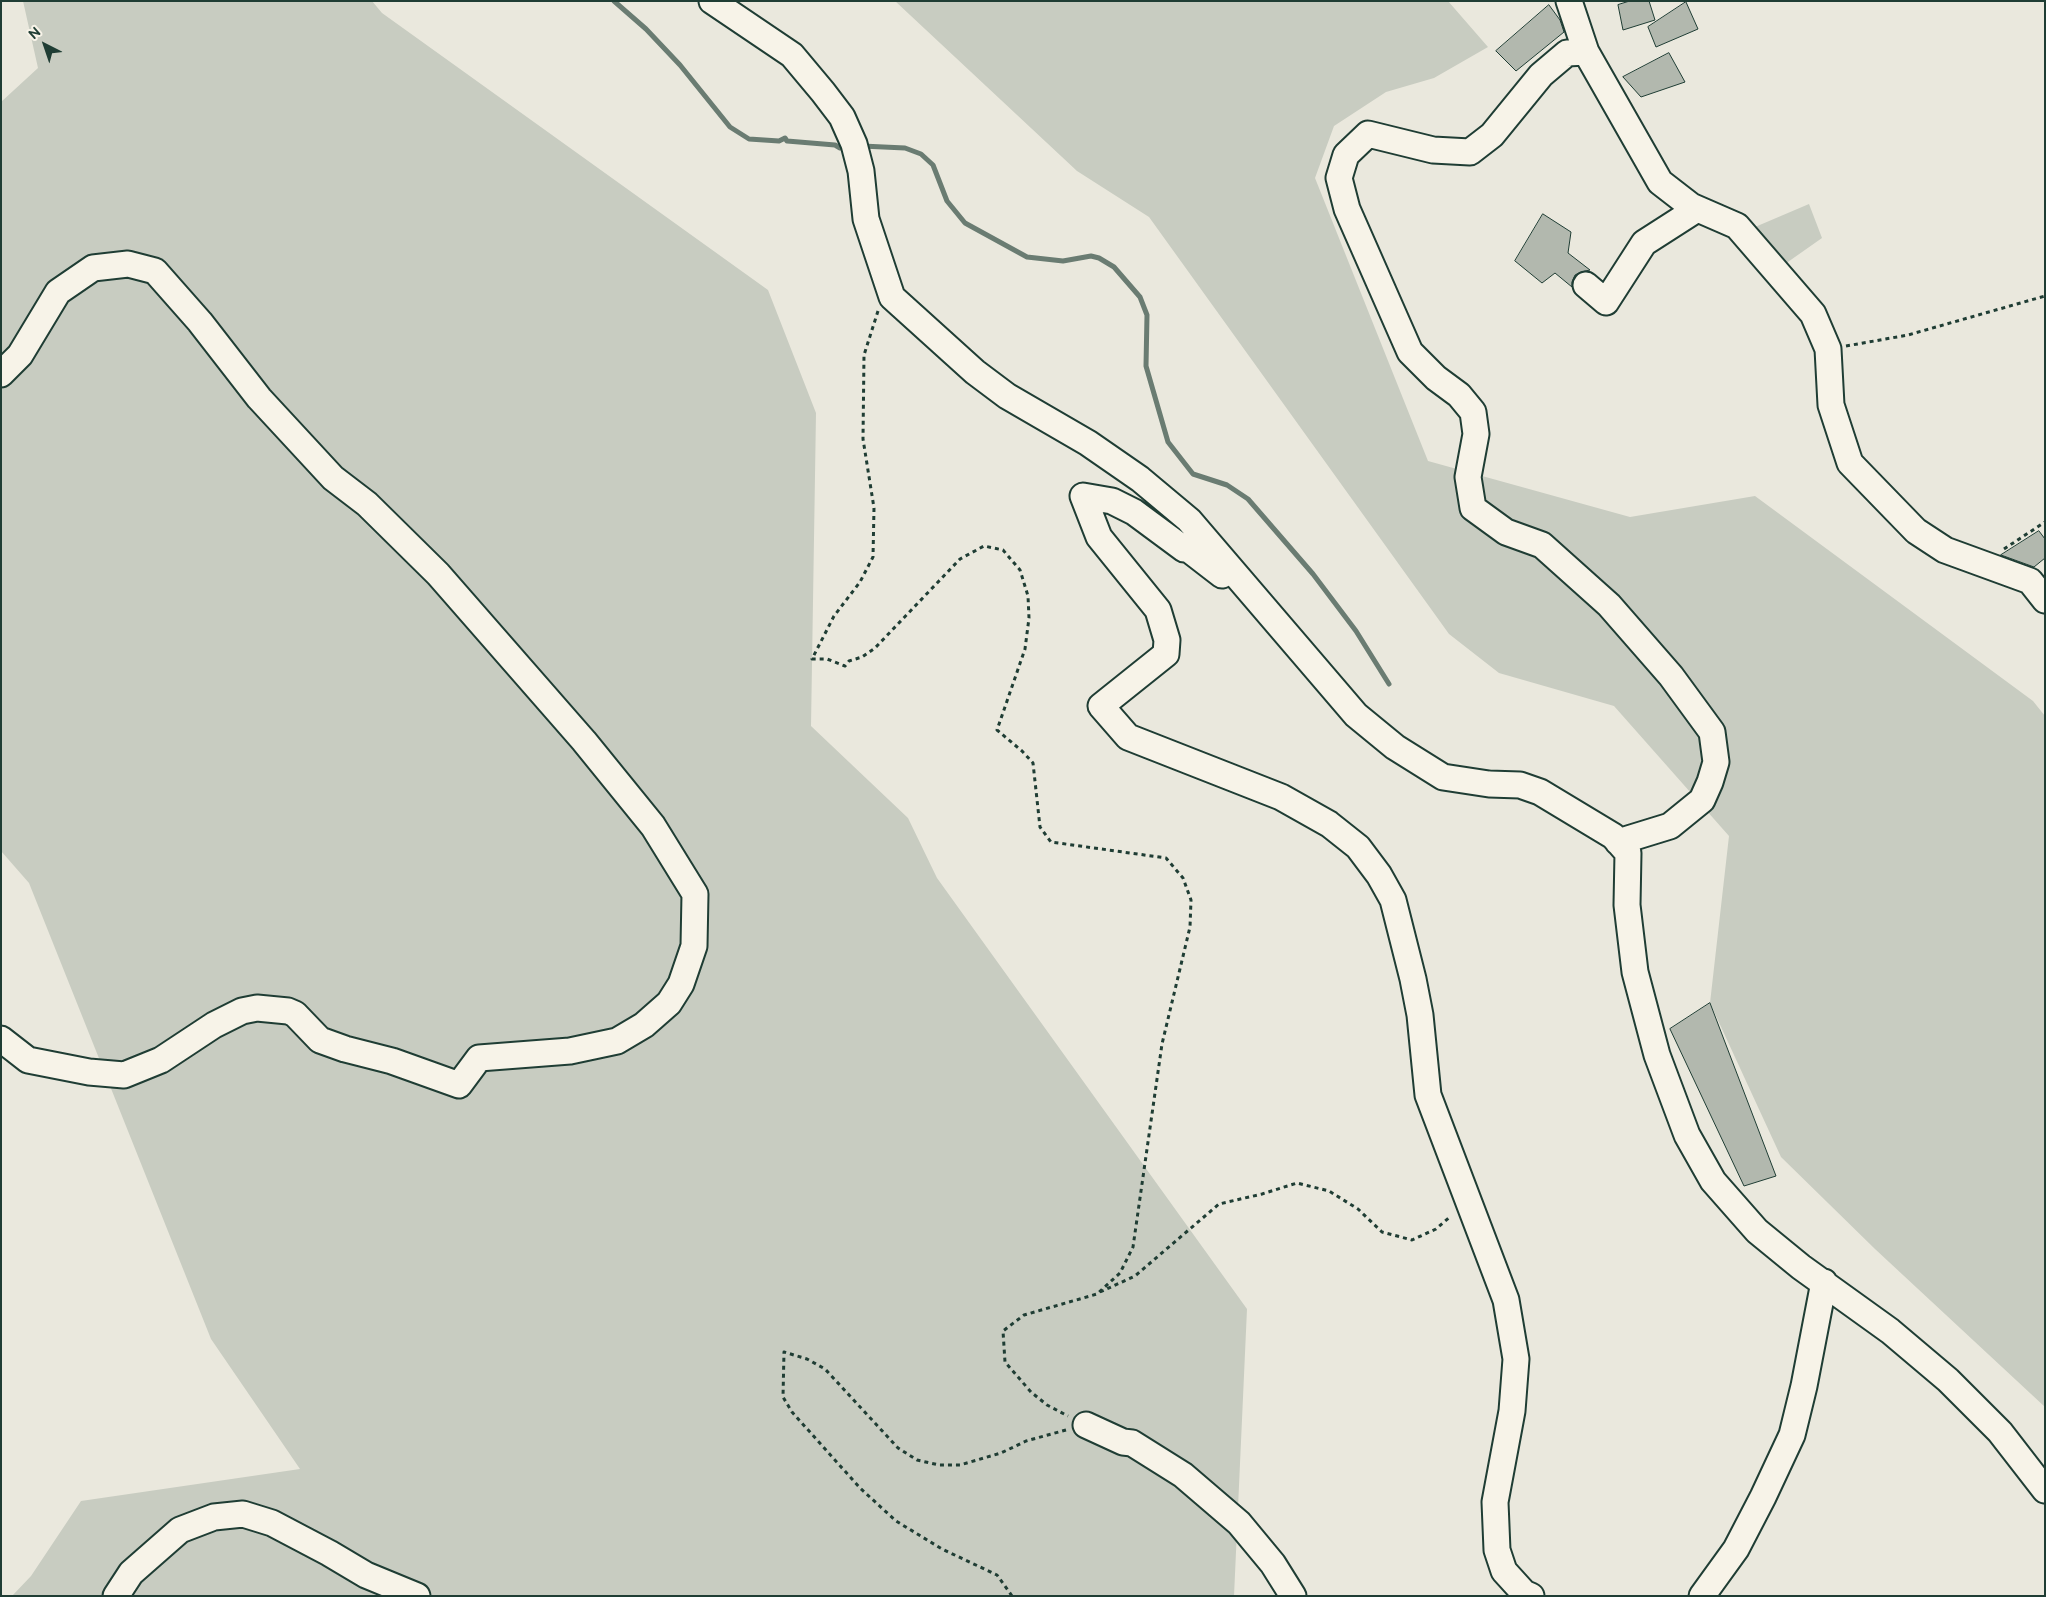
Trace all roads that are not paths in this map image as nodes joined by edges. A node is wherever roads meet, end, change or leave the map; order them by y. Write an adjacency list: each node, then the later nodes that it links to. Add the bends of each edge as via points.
1 (712, 1): 8 (street, via 792,56 842,117 862,170 866,219 892,297 1006,396 1088,443 1140,479 1189,520)
2 (1569, 1): 3 (street)
3 (1586, 52): 4 (street, via 1660,182); 9 (street, via 1567,53 1548,70 1492,135 1470,152 1433,150 1368,134 1346,155 1339,178 1347,209 1410,352 1436,378 1459,394 1472,412 1476,434 1468,477 1473,508 1506,532 1542,545 1609,604 1671,676 1712,732 1716,762 1702,800 1670,826)
4 (1697, 209): 5 (street, via 1644,243 1606,302); 7 (street, via 1737,226 1813,314 1828,349 1831,405 1850,463 1916,531 1945,550 2030,581)
5 (1586, 285)
6 (1, 374): 10 (street, via 20,355 58,292 93,268 128,264 155,271 200,322 259,398 333,478 367,504 438,574 577,734 653,826 695,894 694,946 681,984 669,1003 644,1024 617,1041 570,1051 479,1058 459,1085 320,1040 288,1011 257,1008 242,1011 214,1025 161,1060 124,1075 28,1060)
7 (2045, 600)
8 (1265, 609): 9 (street, via 1356,714 1395,747 1444,777 1520,785 1540,792); 17 (street, via 1187,548 1184,549 1134,512 1112,501 1083,496 1099,537 1158,610 1167,640 1166,654 1101,706 1128,737 1281,797 1329,824 1358,847 1393,900 1420,1015 1428,1095 1506,1300 1516,1359 1512,1410 1495,1502 1497,1550 1504,1570 1524,1593)
9 (1618, 842): 11 (street, via 1628,853 1627,905 1635,972 1656,1055 1687,1135 1713,1181 1757,1230)
10 (1, 1039)
11 (1824, 1282): 13 (street, via 1948,1380 2000,1432); 18 (street, via 1792,1435 1736,1549)
12 (1086, 1425): 16 (street, via 1132,1443 1183,1475 1239,1523)
13 (2045, 1490)
14 (116, 1596): 15 (street, via 132,1573 180,1530 214,1516 242,1514 272,1523 366,1575)
15 (417, 1596)
16 (1293, 1596)
17 (1531, 1596)
18 (1702, 1596)

